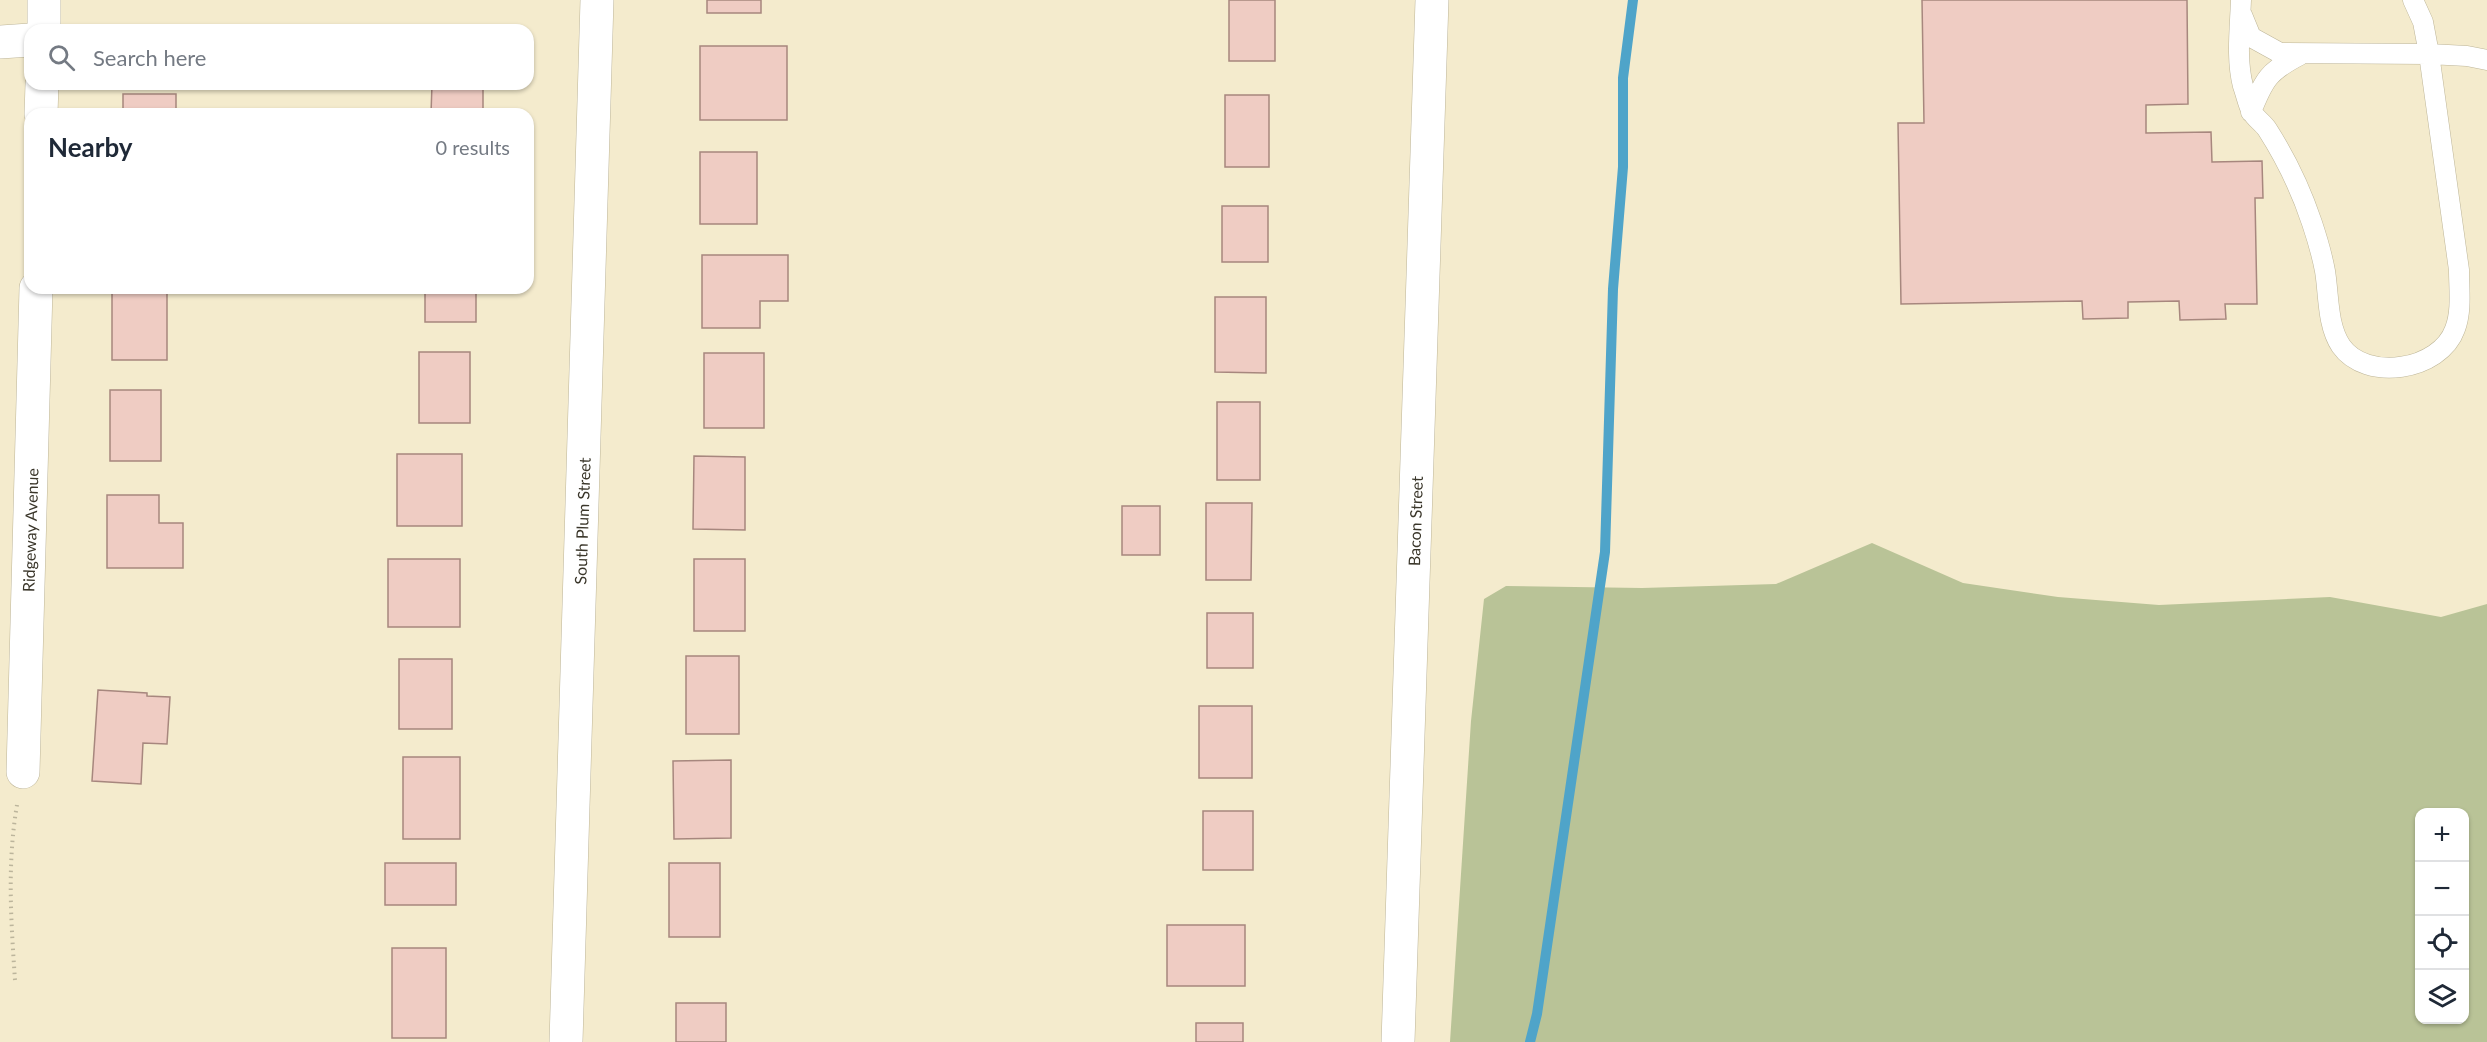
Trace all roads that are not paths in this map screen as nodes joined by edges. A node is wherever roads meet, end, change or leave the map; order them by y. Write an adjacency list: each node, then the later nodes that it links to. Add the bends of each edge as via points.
1 (44, 0): 6 (street)
2 (597, 0): 17 (street, South Plum Street)
3 (1432, 0): 18 (street, Bacon Street)
4 (2413, 0): 10 (lane, via 2423,22)
5 (2241, 6): 9 (lane, via 2251,37 2280,53); 14 (lane, via 2240,71)
6 (44, 24)
7 (24, 40): 8 (street)
8 (0, 42)
9 (2303, 53): 10 (lane); 14 (lane, via 2277,67 2262,84)
10 (2429, 54): 11 (lane); 14 (lane, via 2459,270 2459,302 2455,329 2443,348 2426,361 2407,367 2381,367 2359,360 2342,346 2331,320 2312,223 2296,182 2266,128)
11 (2487, 60)
12 (42, 90): 13 (street)
13 (41, 108)
14 (2251, 111)
15 (36, 294): 16 (street, Ridgeway Avenue)
16 (23, 772)
17 (566, 1042)
18 (1398, 1042)

